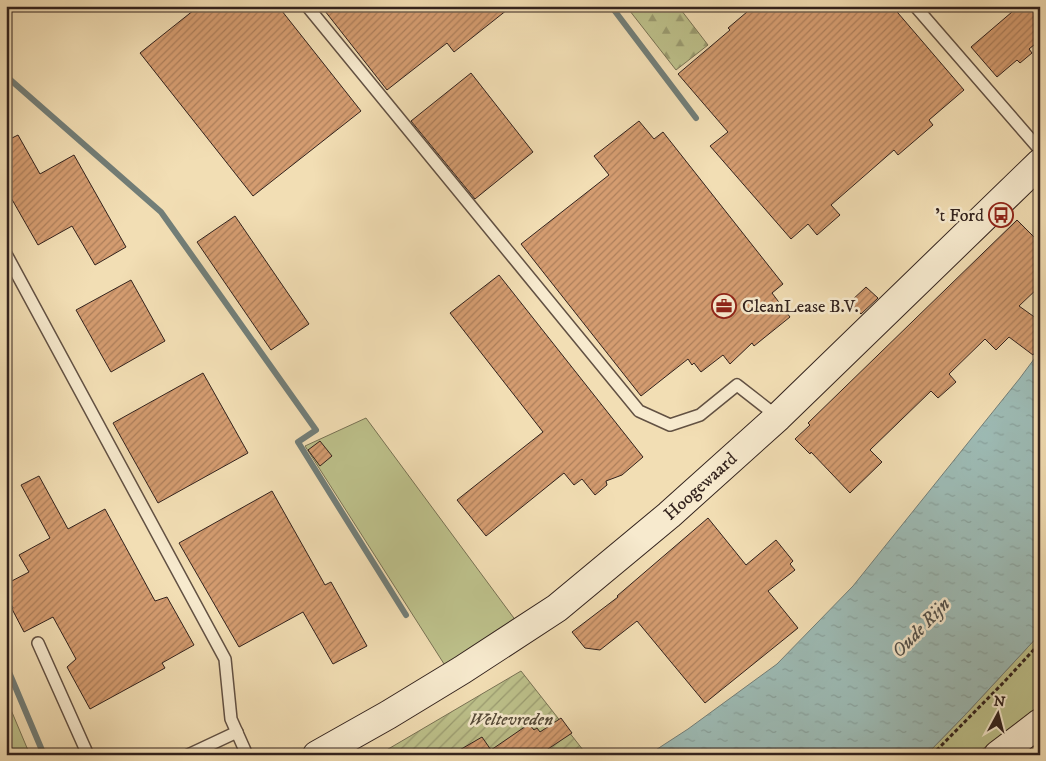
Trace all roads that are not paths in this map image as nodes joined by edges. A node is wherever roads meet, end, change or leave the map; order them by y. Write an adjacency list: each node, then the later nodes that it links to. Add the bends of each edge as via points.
1 (308, 6): 6 (lane, via 639,411 670,425 700,415 738,385)
2 (915, 6): 3 (lane)
3 (1040, 150)
4 (1040, 163): 6 (street, Hoogewaard)
5 (6, 254): 9 (lane, via 225,659 231,719)
6 (778, 416): 13 (street, Hoogewaard, via 669,515 557,608 429,690)
7 (38, 643): 10 (lane)
8 (1040, 723): 14 (street)
9 (237, 732): 11 (lane); 12 (lane)
10 (88, 755)
11 (188, 755)
12 (246, 755)
13 (317, 755)
14 (998, 755)

